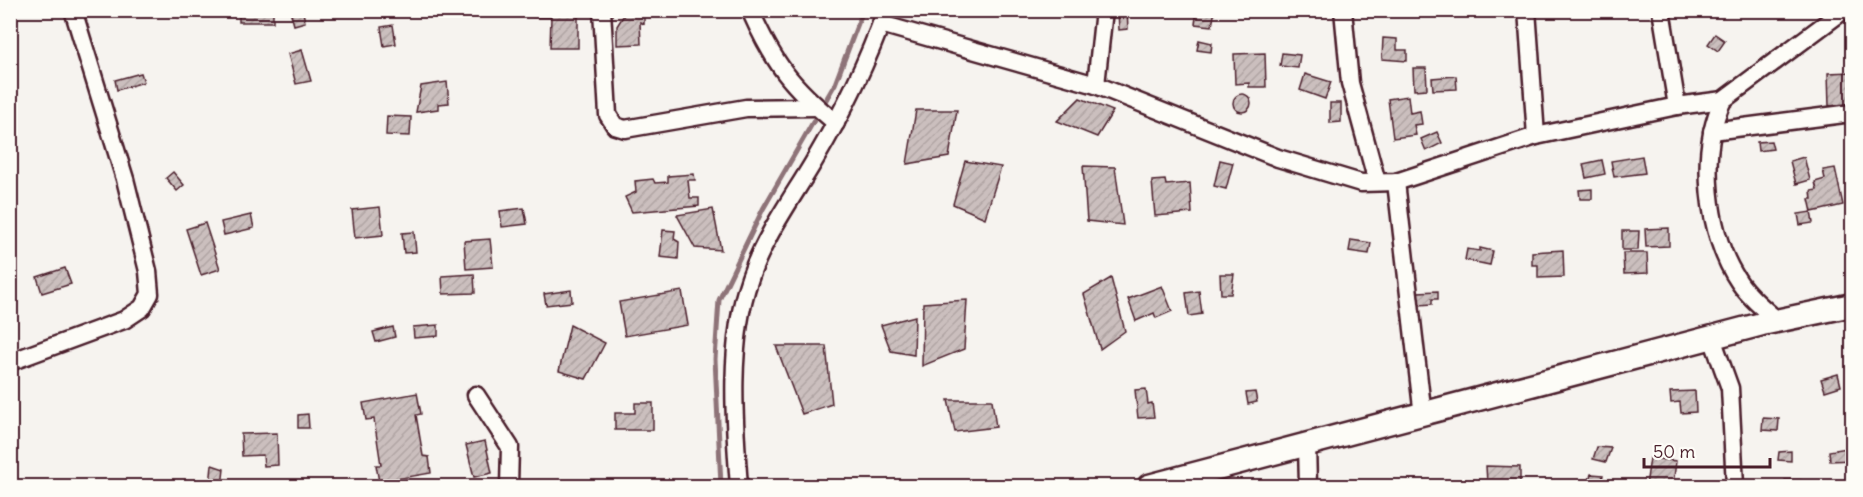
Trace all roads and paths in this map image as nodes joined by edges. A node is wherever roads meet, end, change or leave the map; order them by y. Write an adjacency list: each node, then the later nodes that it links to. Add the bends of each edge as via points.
1 (74, 10): 23 (street, via 125,179 150,294 142,308 124,320)
2 (602, 10): 13 (street, via 608,115 619,128 746,108)
3 (750, 10): 13 (street, via 773,60)
4 (1104, 10): 10 (street)
5 (1343, 10): 18 (street, via 1350,83)
6 (1527, 10): 17 (street)
7 (1661, 10): 12 (street)
8 (1844, 10): 11 (street)
9 (883, 17): 10 (street); 15 (street, via 870,55)
10 (1096, 85): 18 (street, via 1278,158 1361,183)
11 (1723, 100): 12 (street); 16 (street)
12 (1677, 105): 17 (street)
13 (816, 107): 15 (street)
14 (1852, 113): 16 (street)
15 (836, 123): 28 (street, via 761,252 749,280 735,362)
16 (1712, 131): 21 (street, via 1707,182 1722,251 1739,283)
17 (1536, 136): 19 (street)
18 (1377, 182): 19 (street)
19 (1396, 182): 25 (street)
20 (1852, 305): 21 (main road)
21 (1778, 321): 22 (main road)
22 (1712, 338): 25 (main road); 31 (street, via 1730,388)
23 (10, 362)
24 (476, 395): 27 (street, via 510,447)
25 (1423, 416): 26 (main road)
26 (1306, 444): 29 (main road); 30 (street)
27 (509, 486)
28 (739, 486)
29 (1149, 486)
30 (1308, 486)
31 (1735, 486)

